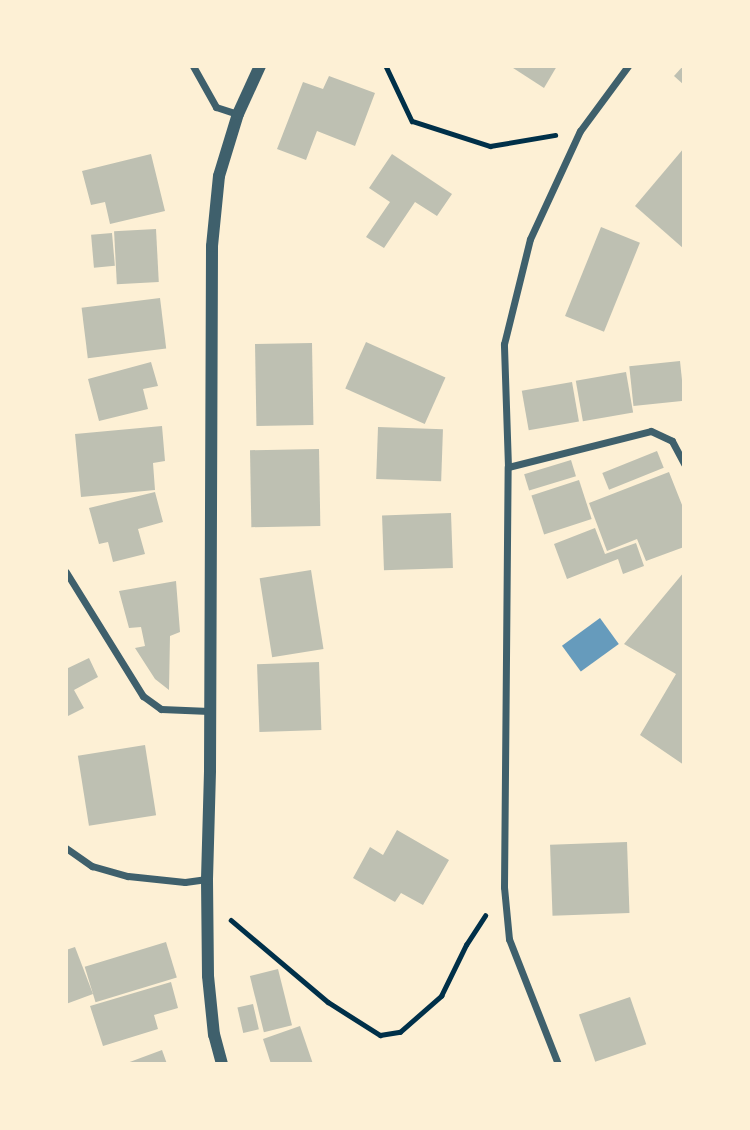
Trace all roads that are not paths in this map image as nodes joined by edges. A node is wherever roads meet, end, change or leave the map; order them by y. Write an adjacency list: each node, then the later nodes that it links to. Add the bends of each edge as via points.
1 (193, 66): 4 (street, via 216,107)
2 (260, 66): 4 (street)
3 (628, 66): 6 (street, via 580,131 530,239 504,344)
4 (239, 114): 8 (street, via 219,176 212,246)
5 (684, 464): 6 (street, via 672,441 651,431)
6 (508, 467): 12 (street, via 503,887 509,939)
7 (66, 572): 8 (street, via 142,696 161,709)
8 (209, 711): 10 (street)
9 (66, 848): 10 (street, via 92,866 128,876 185,883)
10 (206, 879): 11 (street, via 208,976)
11 (222, 1063)
12 (558, 1063)

